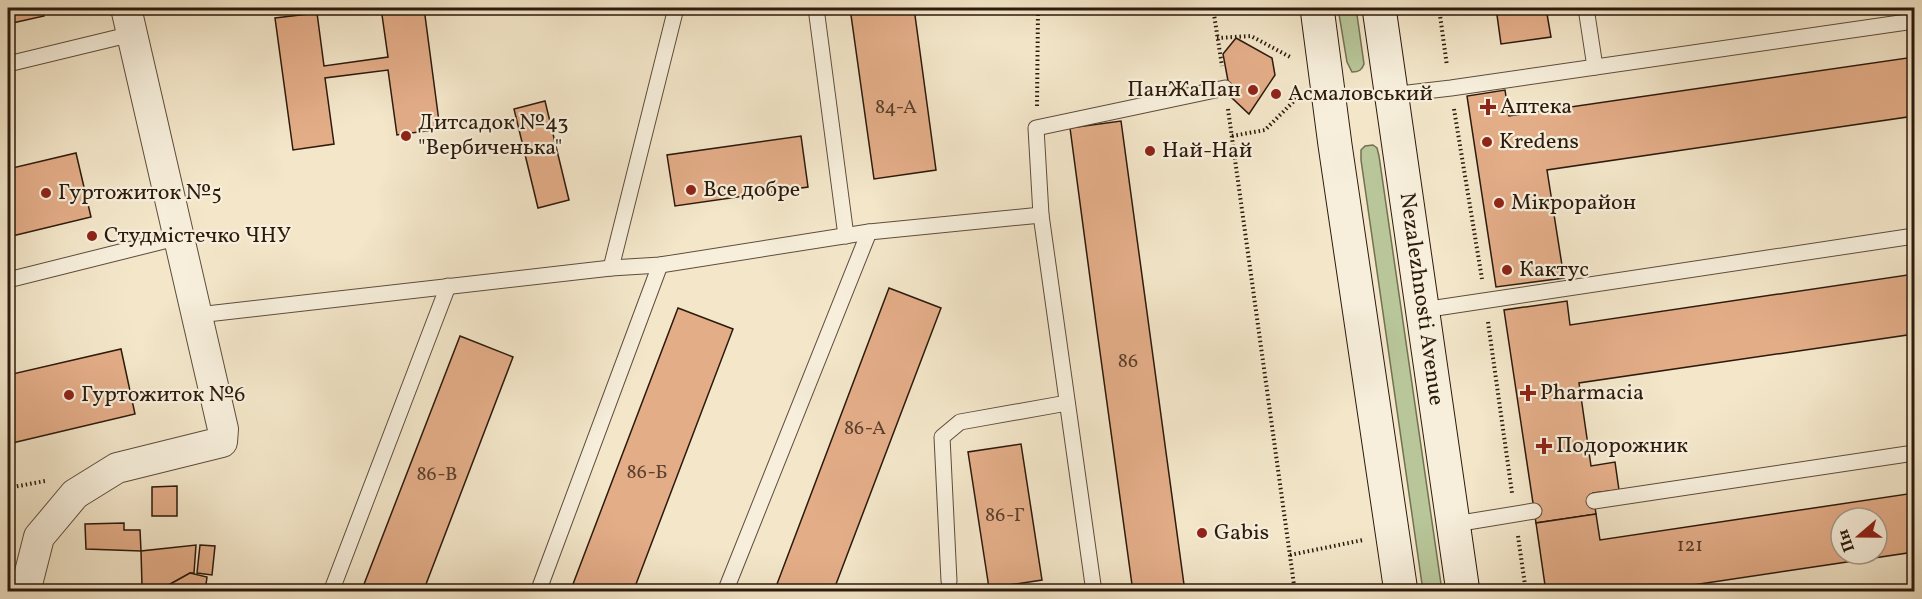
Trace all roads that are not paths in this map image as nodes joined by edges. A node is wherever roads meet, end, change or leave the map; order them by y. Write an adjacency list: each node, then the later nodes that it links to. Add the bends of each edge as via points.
1 (676, 8): 18 (lane)
2 (816, 8): 14 (lane)
3 (1317, 8): 34 (main road)
4 (1379, 8): 11 (main road, Nezalezhnosti Avenue)
5 (1586, 8): 9 (lane)
6 (129, 21): 8 (lane); 16 (street)
7 (1914, 21): 9 (lane)
8 (8, 64)
9 (1594, 67): 11 (lane)
10 (1225, 88): 12 (lane, via 1036,128)
11 (1391, 95): 21 (main road, Nezalezhnosti Avenue)
12 (1041, 215): 13 (lane); 23 (lane)
13 (869, 232): 14 (lane); 32 (lane)
14 (846, 236): 17 (lane)
15 (1914, 236): 21 (lane)
16 (180, 237): 19 (lane); 22 (street)
17 (660, 265): 18 (lane); 31 (lane)
18 (611, 268): 20 (lane)
19 (8, 280)
20 (448, 286): 22 (lane); 30 (lane)
21 (1423, 310): 27 (main road, Nezalezhnosti Avenue)
22 (198, 315): 29 (street, via 223,429 222,442 117,468 75,494 39,537)
23 (1067, 403): 28 (lane, via 960,422 942,437); 33 (lane)
24 (1914, 453): 25 (lane)
25 (1594, 501)
26 (1534, 511): 27 (lane)
27 (1455, 524): 35 (main road, Nezalezhnosti Avenue)
28 (949, 581)
29 (25, 591)
30 (331, 591)
31 (538, 591)
32 (725, 591)
33 (1094, 591)
34 (1401, 591)
35 (1463, 591)

